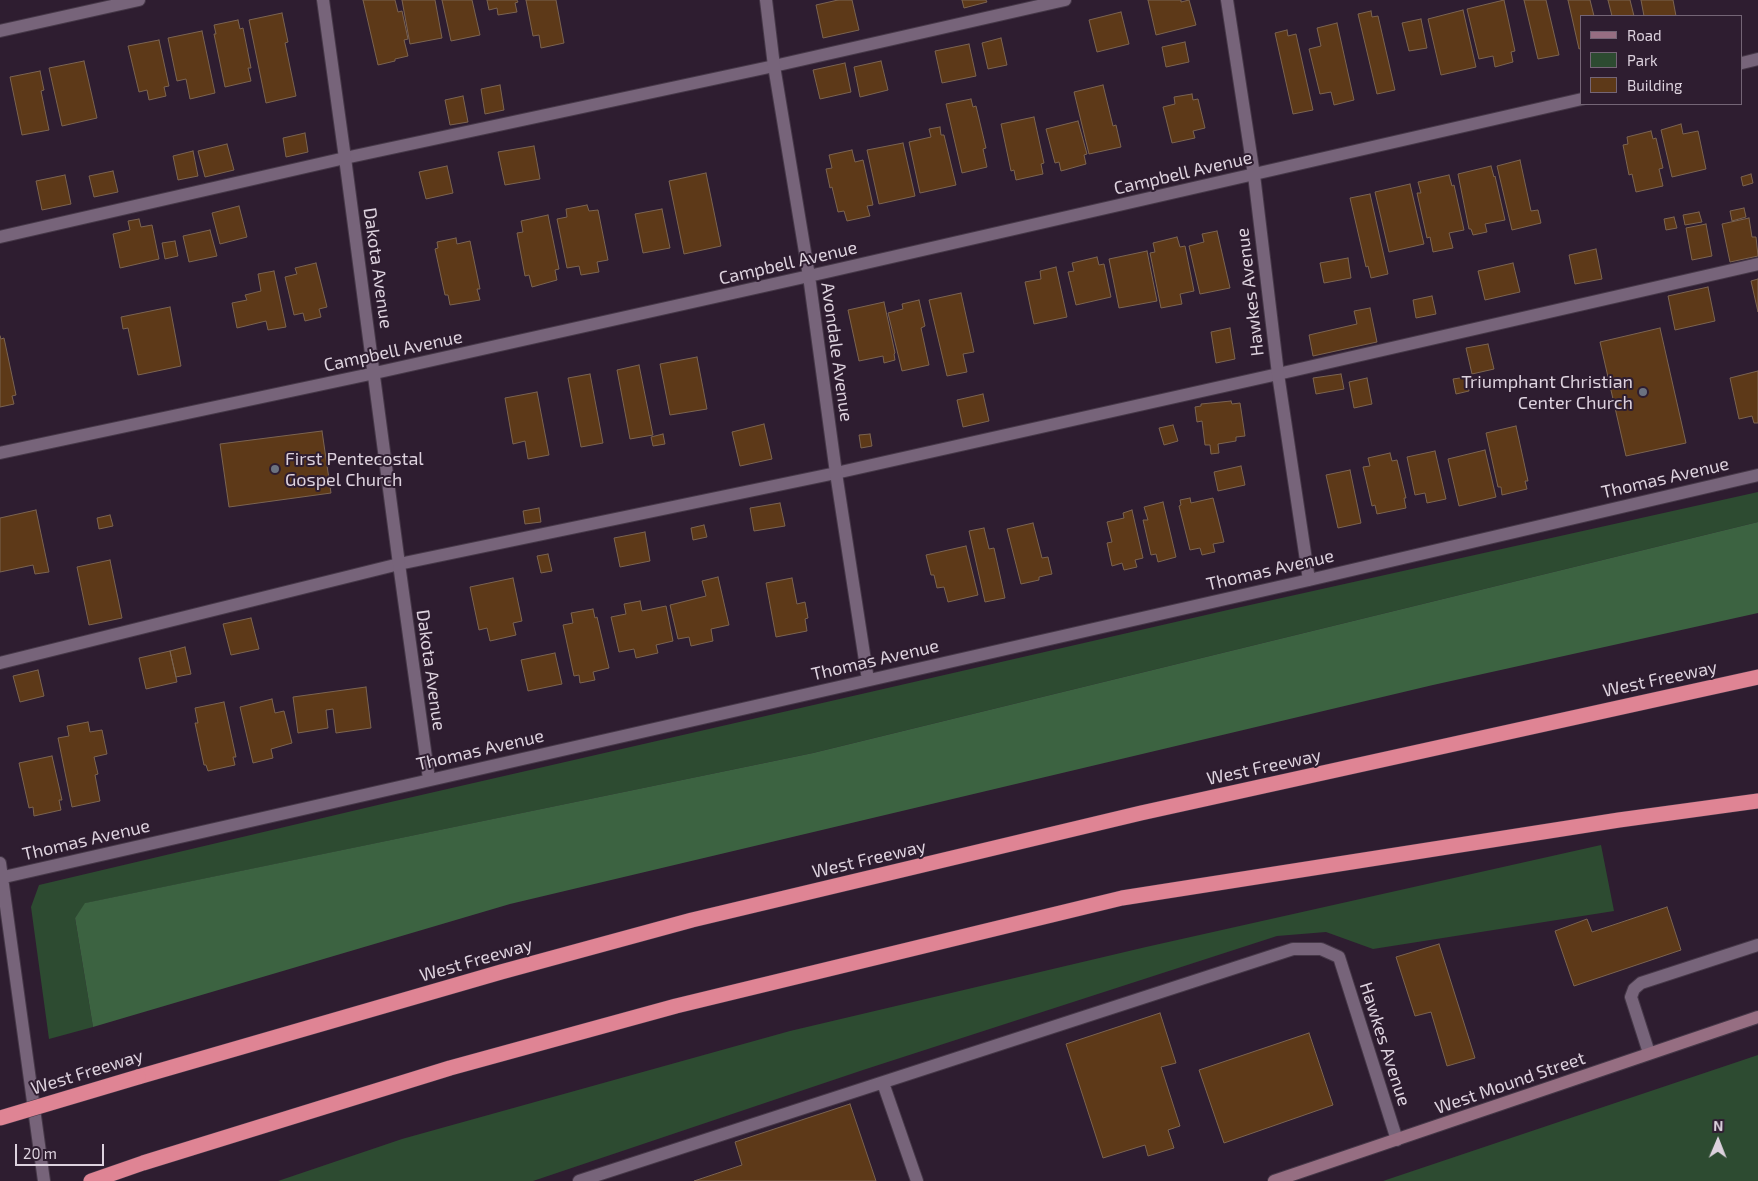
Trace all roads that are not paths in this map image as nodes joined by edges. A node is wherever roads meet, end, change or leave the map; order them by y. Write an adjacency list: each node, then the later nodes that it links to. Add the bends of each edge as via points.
1 (139, 0): 6 (street)
2 (322, 0): 11 (street, Dakota Avenue)
3 (766, 0): 9 (street, Avondale Avenue)
4 (1065, 0): 9 (street)
5 (1227, 0): 12 (street, Hawkes Avenue)
6 (0, 31)
7 (1758, 59): 8 (street)
8 (1743, 63)
9 (774, 66): 11 (street); 15 (street, Avondale Avenue)
10 (1580, 100): 12 (street, Campbell Avenue)
11 (346, 158): 13 (street); 16 (street, Dakota Avenue)
12 (1254, 175): 15 (street, Campbell Avenue); 17 (street, Hawkes Avenue)
13 (0, 237)
14 (1758, 264): 17 (street)
15 (810, 276): 16 (street, Campbell Avenue); 19 (street, Avondale Avenue)
16 (375, 373): 18 (street, Campbell Avenue); 21 (street, Dakota Avenue)
17 (1278, 374): 19 (street); 22 (street, Hawkes Avenue)
18 (0, 453)
19 (836, 473): 21 (street); 25 (street, Avondale Avenue)
20 (1758, 475): 22 (street, Thomas Avenue)
21 (399, 564): 23 (street); 26 (street, Dakota Avenue)
22 (1309, 580): 25 (street, Thomas Avenue)
23 (0, 663)
24 (1758, 677): 34 (highway, West Freeway, bridge, via 1141,813 692,920 501,972)
25 (868, 680): 26 (street, Thomas Avenue)
26 (429, 779): 29 (street, Thomas Avenue)
27 (1758, 801): 37 (highway, via 1122,898 676,1006 450,1068)
28 (0, 863): 29 (street)
29 (1, 878): 36 (street)
30 (1758, 945): 32 (street, via 1641,983 1634,989 1631,997)
31 (1758, 1017): 32 (main road, West Mound Street)
32 (1649, 1053): 35 (main road, West Mound Street)
33 (883, 1083): 35 (street, Hawkes Avenue, via 1293,949 1321,949 1339,957); 38 (street); 39 (street)
34 (0, 1118)
35 (1397, 1140): 40 (main road, West Mound Street)
36 (44, 1181)
37 (91, 1181)
38 (579, 1181)
39 (917, 1181)
40 (1274, 1181)

